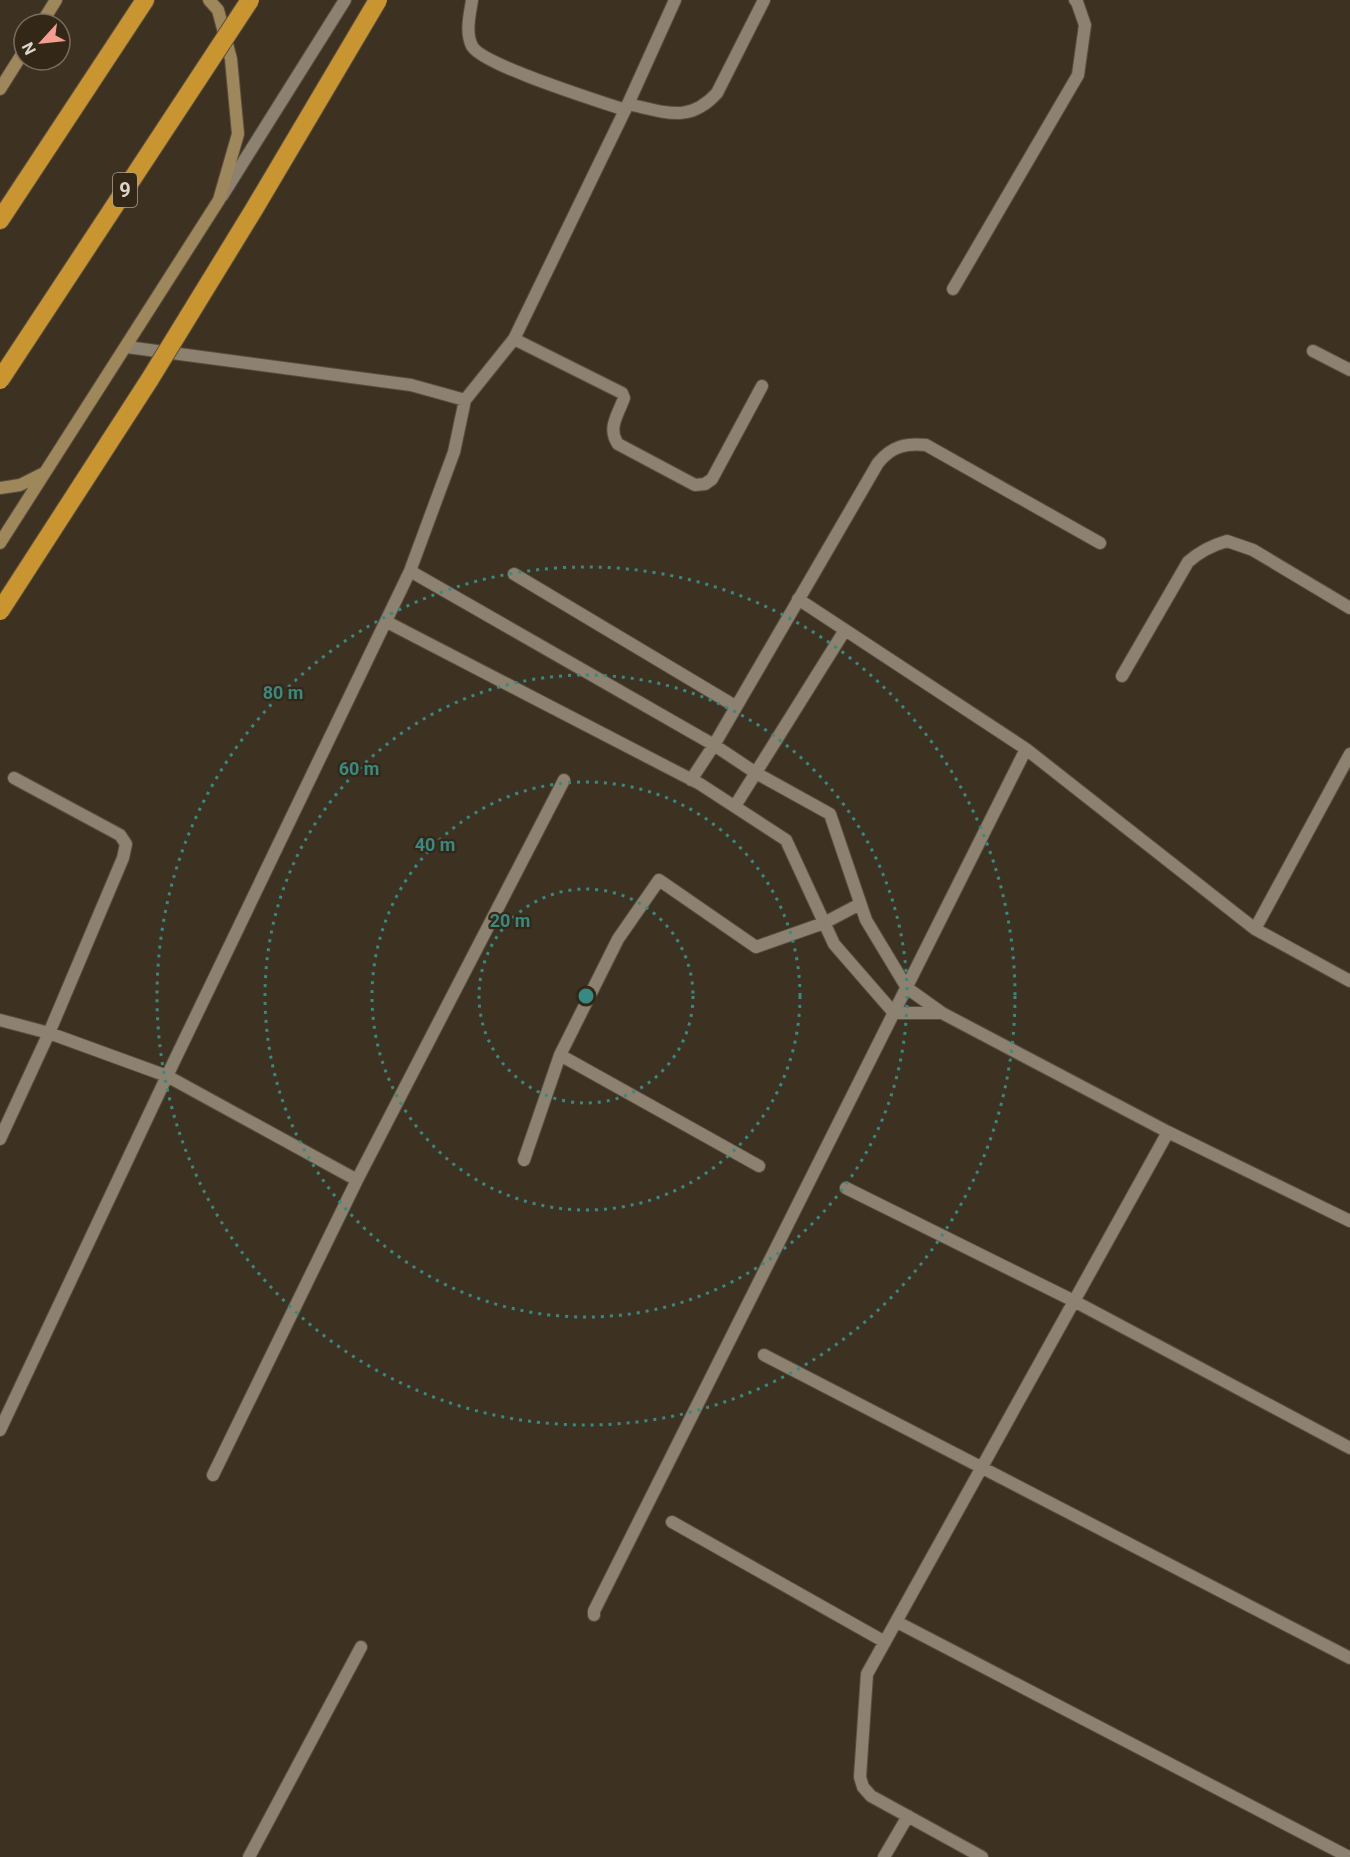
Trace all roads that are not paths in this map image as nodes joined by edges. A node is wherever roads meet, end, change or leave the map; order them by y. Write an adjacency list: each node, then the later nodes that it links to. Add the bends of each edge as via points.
1 (145, 0): 14 (highway)
2 (209, 0): 13 (main road, via 218,10 231,59 238,134)
3 (250, 0): 20 (highway, 9, bridge)
4 (345, 0): 13 (street)
5 (378, 0): 31 (highway, bridge, via 150,379)
6 (472, 0): 12 (street, via 469,21 473,48 505,68)
7 (675, 0): 12 (street)
8 (764, 0): 12 (street, via 717,93 707,105 694,112 671,113)
9 (1075, 0): 15 (street, via 1084,25 1078,75)
10 (12, 70): 11 (main road)
11 (0, 89)
12 (626, 107): 16 (street)
13 (219, 200): 17 (main road)
14 (0, 220)
15 (952, 289)
16 (514, 339): 21 (street, via 622,393 624,398 612,428 618,444 695,485 712,479); 22 (street)
17 (127, 347): 22 (street, via 411,385); 23 (main road)
18 (1313, 351): 19 (street)
19 (1350, 370)
20 (0, 380)
21 (762, 386)
22 (465, 400): 27 (street, via 454,452)
23 (46, 473): 24 (main road, via 20,485); 25 (main road)
24 (0, 488)
25 (0, 543)
26 (1100, 543): 29 (street, via 926,446 898,446 878,463)
27 (410, 571): 32 (street); 36 (street)
28 (514, 574): 35 (street)
29 (798, 599): 33 (street); 35 (street)
30 (1350, 609): 34 (street, via 1253,550 1223,542 1188,562)
31 (0, 611)
32 (387, 621): 43 (street); 55 (street)
33 (845, 630): 37 (street); 39 (street)
34 (1122, 676)
35 (735, 706): 36 (street)
36 (714, 744): 39 (street); 43 (street)
37 (1026, 749): 47 (street); 49 (street)
38 (1350, 754): 40 (street)
39 (756, 773): 44 (street); 45 (street, via 830,814)
40 (1345, 775): 47 (street)
41 (14, 778): 53 (street, via 120,835 126,844)
42 (564, 780): 60 (street)
43 (691, 780): 44 (street)
44 (735, 806): 46 (street, via 786,840)
45 (860, 904): 46 (street); 49 (street)
46 (824, 923): 50 (street, via 834,944); 54 (street, via 756,947 659,880 618,939)
47 (1255, 929): 48 (street)
48 (1350, 981)
49 (907, 988): 50 (street); 51 (street)
50 (894, 1013): 51 (street); 70 (street)
51 (942, 1013): 56 (street)
52 (0, 1020): 53 (street)
53 (49, 1033): 55 (street); 57 (street)
54 (560, 1055): 58 (street); 59 (street)
55 (167, 1076): 60 (street); 65 (street)
56 (1168, 1132): 62 (street); 63 (street)
57 (0, 1139)
58 (524, 1160)
59 (759, 1166)
60 (357, 1180): 68 (street)
61 (846, 1188): 63 (street)
62 (1350, 1221)
63 (1074, 1301): 66 (street); 67 (street)
64 (764, 1355): 67 (street)
65 (0, 1430)
66 (1350, 1448)
67 (982, 1466): 71 (street); 74 (street)
68 (213, 1475)
69 (672, 1522): 72 (street)
70 (594, 1615)
71 (897, 1622): 72 (street); 79 (street)
72 (885, 1642): 75 (street, via 867,1674 860,1776 871,1796)
73 (361, 1647): 76 (street)
74 (1350, 1658)
75 (908, 1816): 77 (street); 78 (street)
76 (249, 1857)
77 (884, 1857)
78 (982, 1857)
79 (1349, 1857)

